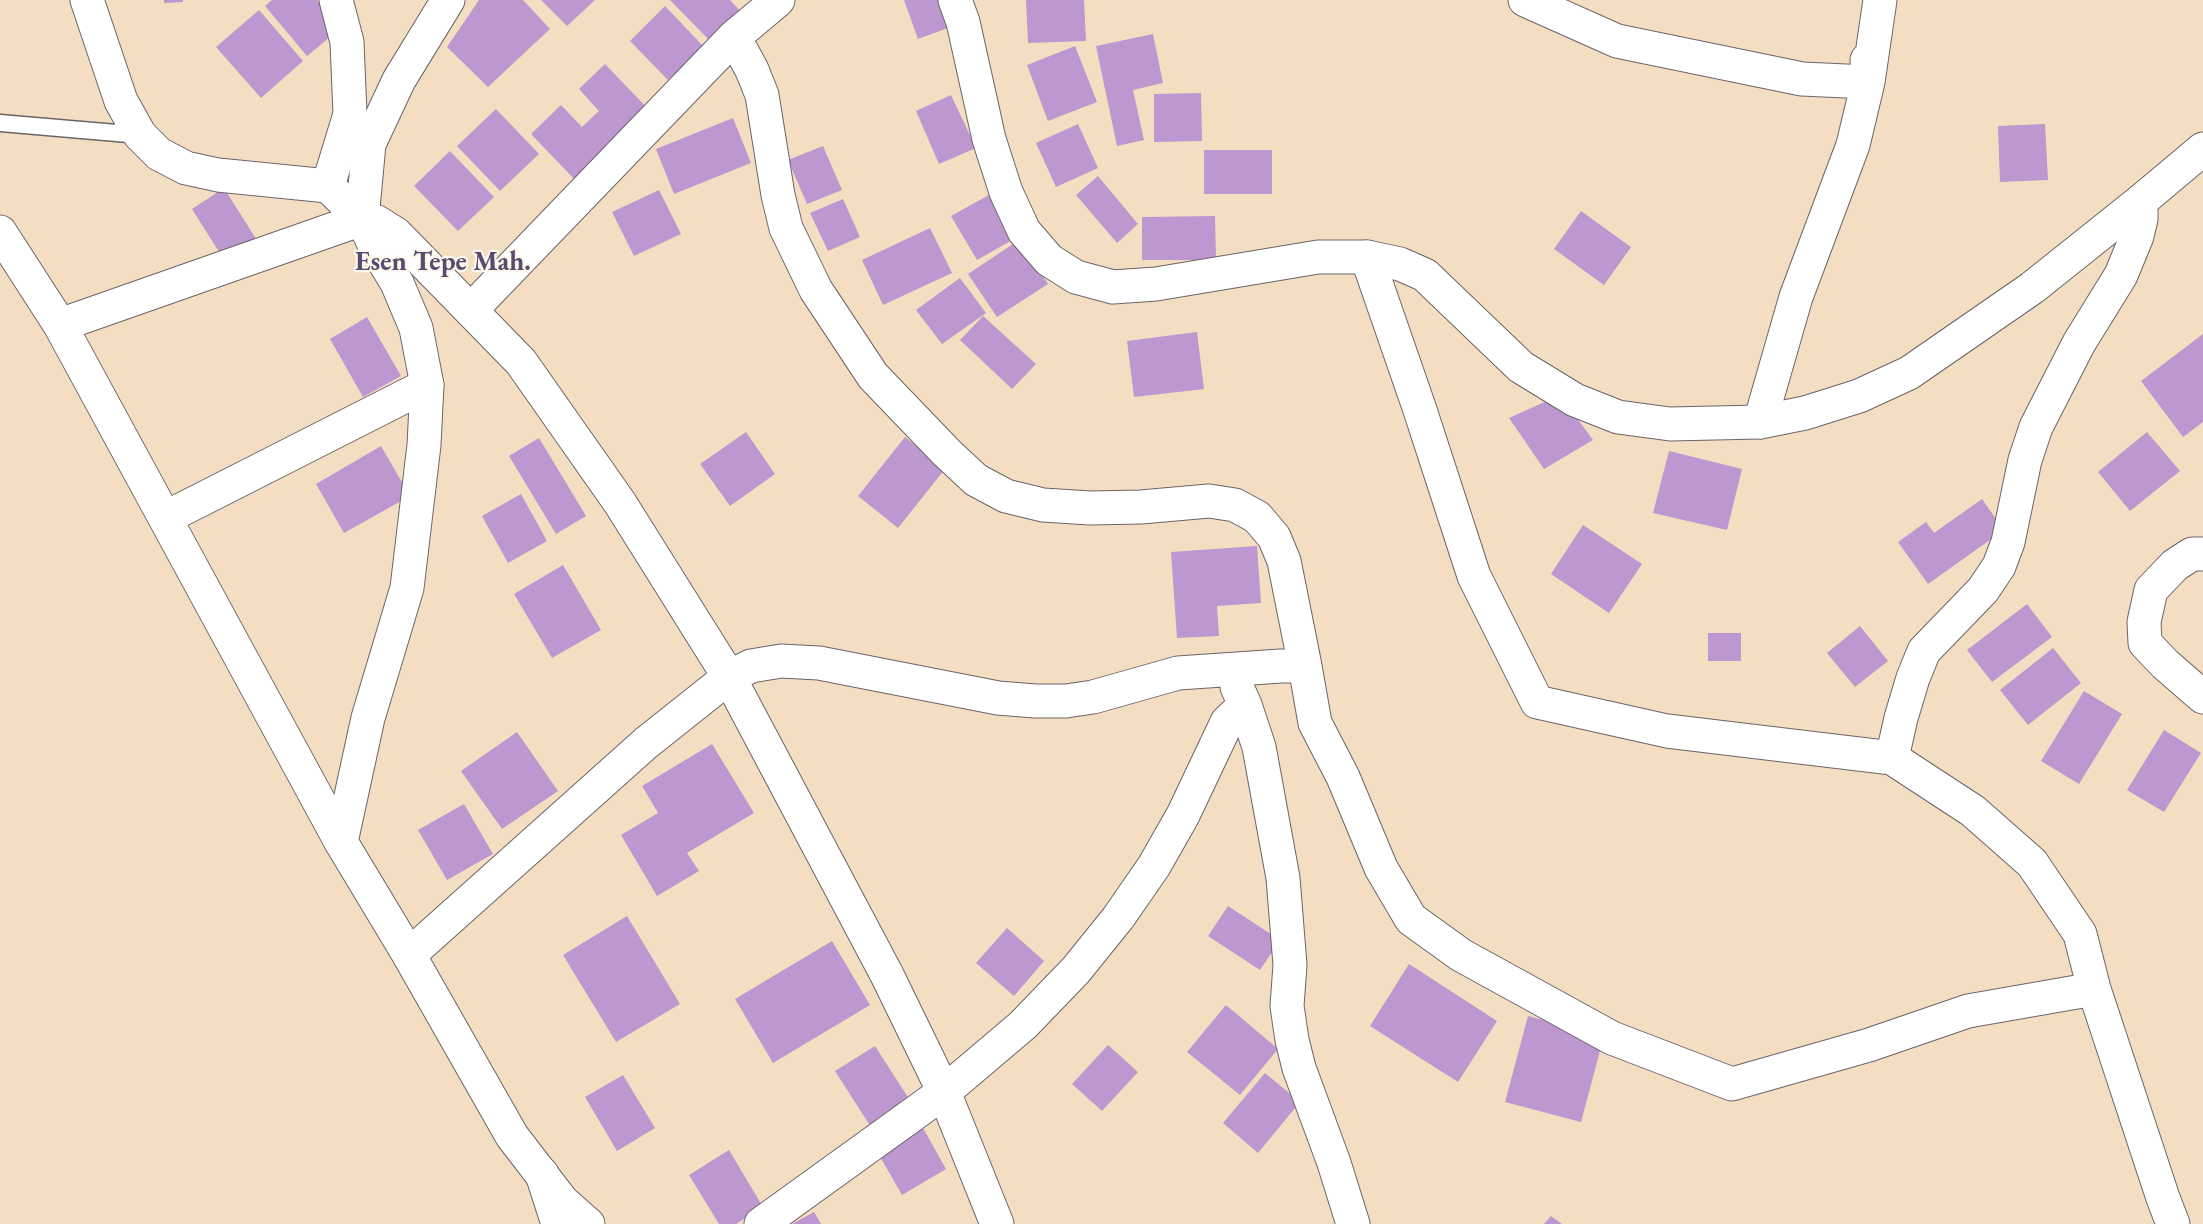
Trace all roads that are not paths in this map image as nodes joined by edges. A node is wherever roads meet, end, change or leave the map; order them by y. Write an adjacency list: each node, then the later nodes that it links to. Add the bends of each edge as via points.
1 (87, 0): 12 (street, via 121,101)
2 (336, 0): 14 (street, via 347,42 350,114)
3 (448, 0): 16 (street, via 399,81 369,144)
4 (778, 0): 9 (street)
5 (955, 0): 18 (street, via 988,139 1006,192 1024,231 1049,260 1076,277 1113,287 1156,284 1318,258)
6 (1525, 0): 10 (street, via 1617,41 1802,79)
7 (1865, 0): 10 (street)
8 (1880, 0): 10 (street)
9 (734, 37): 19 (street); 25 (street, via 762,95 786,228 816,290 873,376 976,480 1006,496 1043,505 1090,508 1209,501 1235,505 1257,517 1274,537 1284,561)
10 (1868, 82): 22 (street, via 1854,145 1796,297)
11 (0, 123): 12 (lane)
12 (140, 135): 14 (street, via 159,154 186,168)
13 (2203, 149): 15 (street)
14 (328, 186): 16 (street)
15 (2141, 201): 22 (street, via 2032,288 1909,373 1859,396); 30 (street, via 2137,236 2121,275 2079,343 2037,427 1999,566 1983,590 1924,651)
16 (362, 219): 19 (street, via 377,222 396,234); 20 (street); 21 (street, via 416,328)
17 (0, 232): 20 (street)
18 (1367, 257): 22 (street, via 1400,264 1425,275 1521,367 1575,400 1618,417 1670,424); 30 (street, via 1474,576 1537,702 1667,731)
19 (471, 310): 27 (street, via 521,362 620,503)
20 (60, 325): 23 (street)
21 (427, 385): 23 (street); 31 (street, via 407,588 368,718)
22 (1760, 422)
23 (165, 518): 31 (street)
24 (2199, 549): 28 (street, via 2175,565 2151,590 2144,622 2145,643)
25 (1305, 666): 26 (street); 33 (street, via 1315,723 1343,777 1381,868 1411,919 1461,955 1612,1038 1732,1084 1869,1045 1968,1011)
26 (1228, 668): 27 (street, via 1178,673 1093,697 1056,701 998,698 819,663 781,661 751,666); 29 (street)
27 (729, 676): 32 (street, via 646,743); 34 (street)
28 (2203, 697)
29 (1245, 705): 34 (street, via 1227,722 1183,815 1118,918 1076,970 1023,1025); 40 (street, via 1259,747 1283,878 1290,965 1287,1006 1292,1040)
30 (1892, 758): 33 (street, via 1972,811 2032,863 2080,934)
31 (341, 842): 32 (street)
32 (409, 955): 35 (street, via 512,1136)
33 (2094, 989): 41 (street)
34 (944, 1092): 38 (street); 39 (street)
35 (542, 1174): 36 (street); 37 (street, via 562,1201)
36 (558, 1224)
37 (588, 1224)
38 (761, 1224)
39 (998, 1224)
40 (1353, 1224)
41 (2173, 1224)

